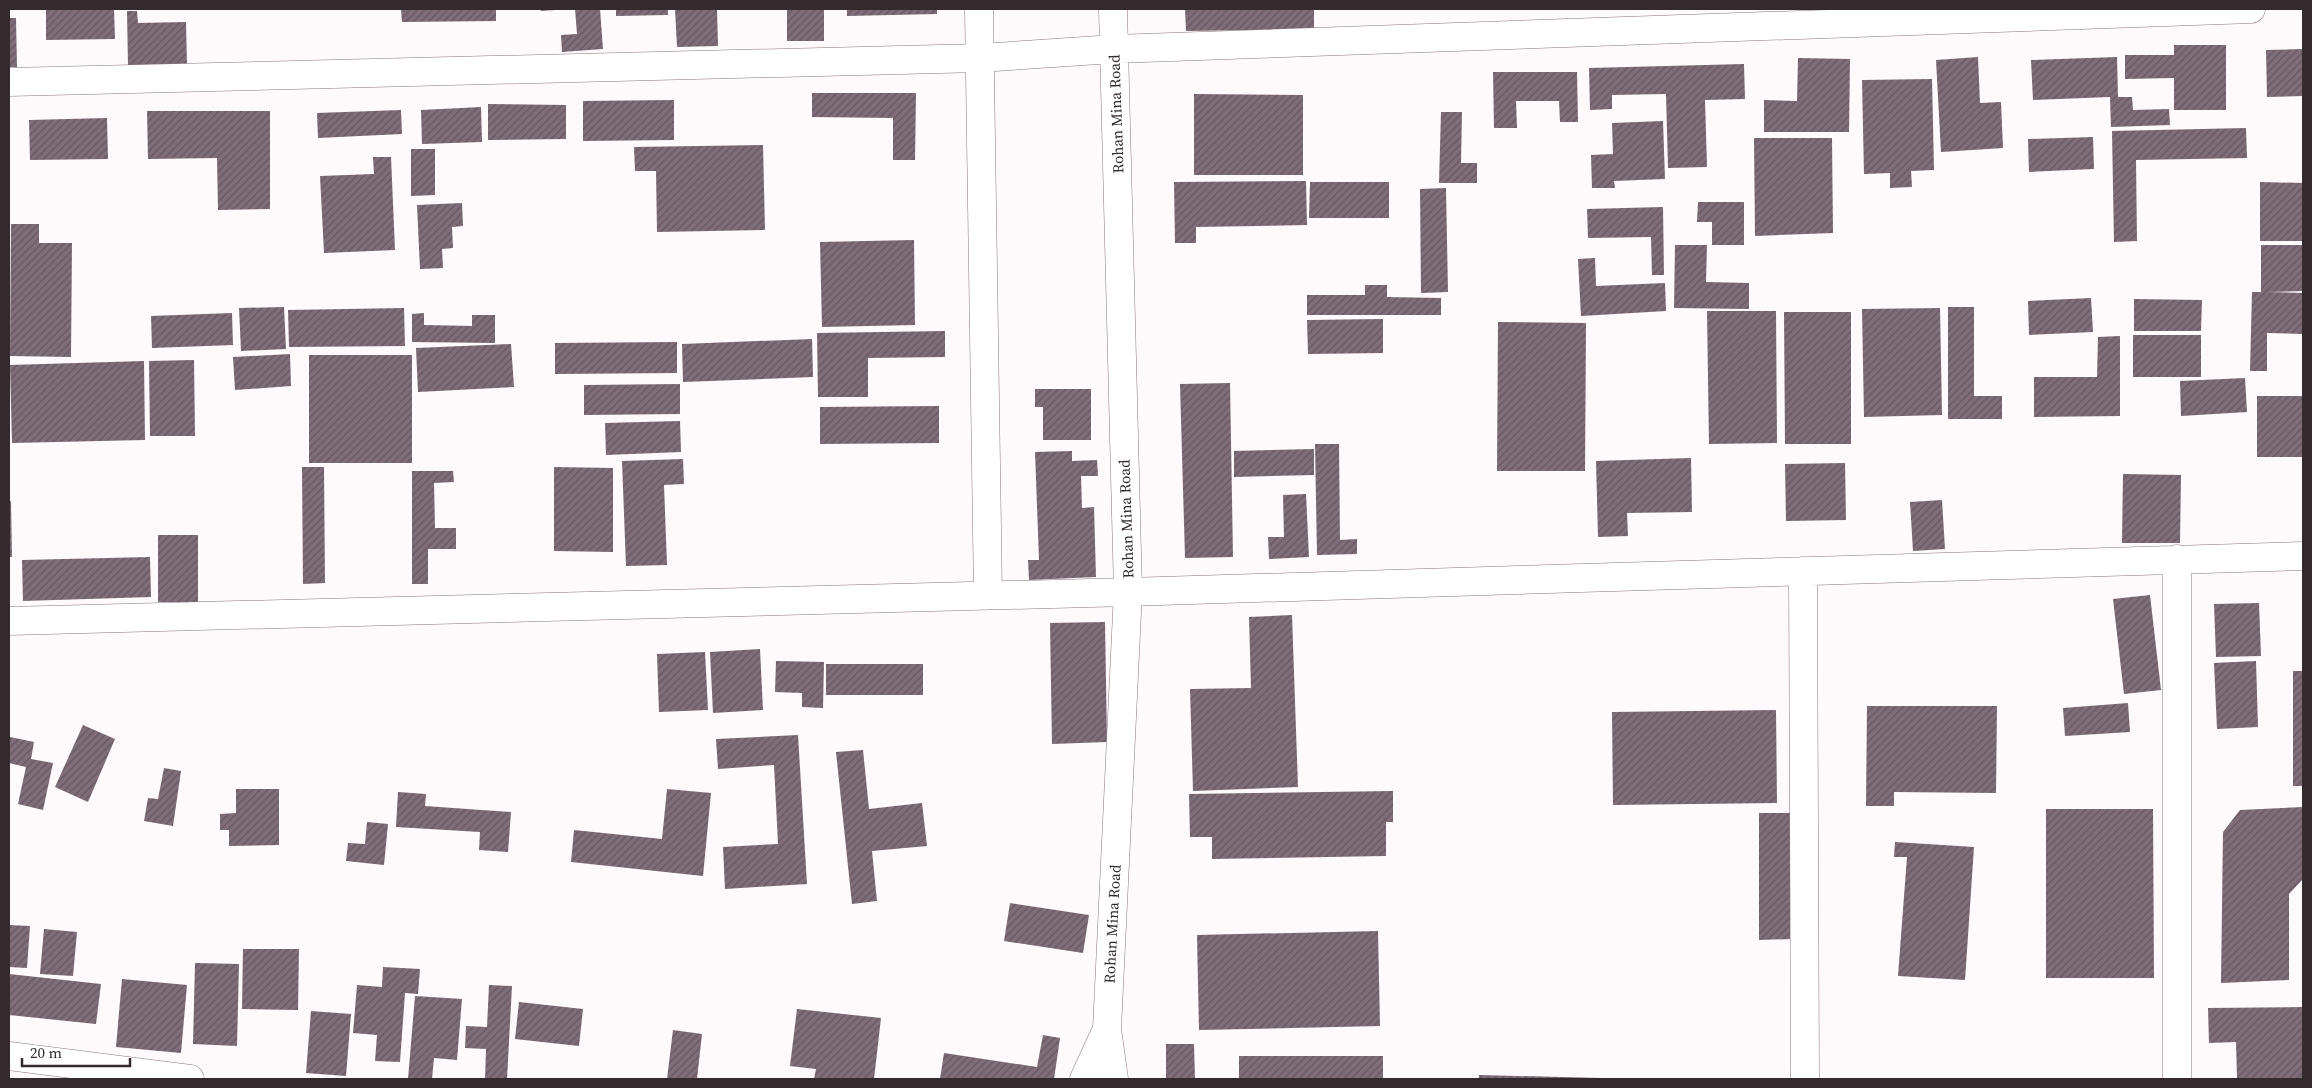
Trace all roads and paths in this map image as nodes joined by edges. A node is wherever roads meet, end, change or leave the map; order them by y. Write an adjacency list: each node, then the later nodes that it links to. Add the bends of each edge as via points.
1 (979, 9): 5 (street)
2 (1113, 9): 4 (street, Rohan Mina Road)
3 (2251, 9): 4 (street)
4 (1114, 49): 5 (street); 10 (street, Rohan Mina Road)
5 (980, 58): 6 (street); 11 (street)
6 (9, 82)
7 (2303, 556): 8 (street)
8 (2177, 560): 9 (street); 20 (street)
9 (1803, 571): 10 (street); 19 (street)
10 (1128, 592): 11 (street); 13 (street, Rohan Mina Road)
11 (988, 594): 12 (street)
12 (9, 621)
13 (1107, 1029): 17 (street, Rohan Mina Road); 18 (street, Rohan Mina Road)
14 (9, 1056): 15 (street)
15 (154, 1077): 16 (street)
16 (190, 1079)
17 (1084, 1079)
18 (1114, 1079)
19 (1805, 1079)
20 (2177, 1079)

